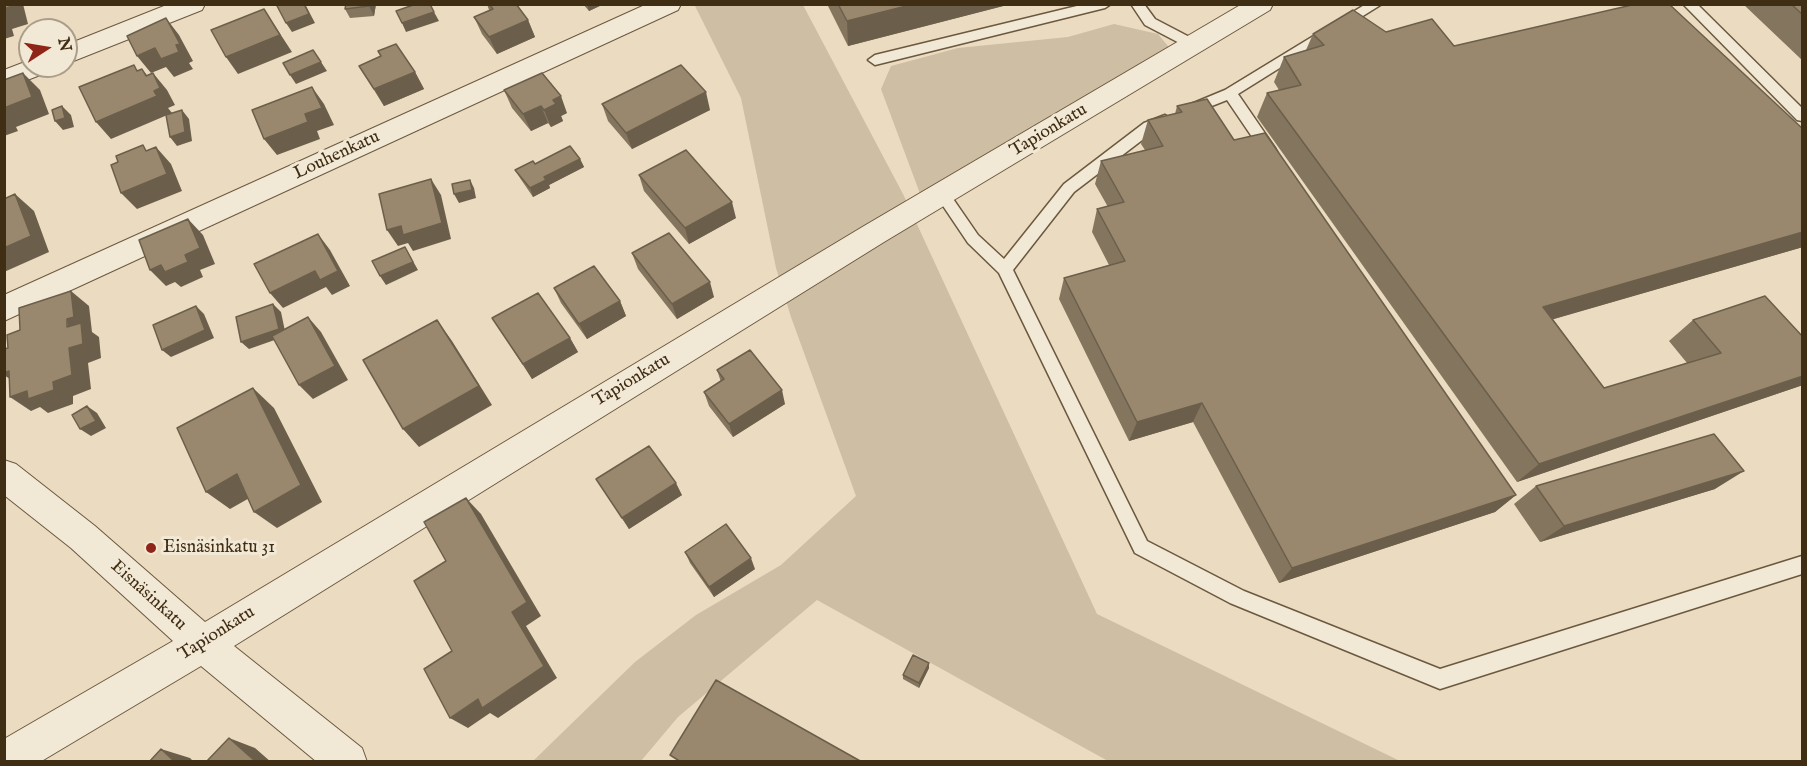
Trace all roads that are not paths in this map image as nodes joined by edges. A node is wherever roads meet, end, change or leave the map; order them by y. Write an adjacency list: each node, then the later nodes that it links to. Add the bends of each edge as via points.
1 (193, 4): 9 (street)
2 (669, 4): 18 (street, Louhenkatu)
3 (1105, 4): 10 (lane)
4 (1137, 4): 8 (lane, via 1150,22)
5 (1261, 4): 8 (street, Tapionkatu)
6 (1376, 4): 13 (lane)
7 (1689, 4): 14 (lane)
8 (1194, 45): 16 (street, Tapionkatu)
9 (78, 50)
10 (875, 60)
11 (18, 74): 12 (street)
12 (4, 80)
13 (1230, 93): 15 (lane); 17 (lane, via 1149,127 1069,188)
14 (1803, 116)
15 (1277, 162)
16 (942, 194): 17 (lane, via 973,239); 21 (street, Tapionkatu)
17 (1005, 269): 20 (lane, via 1141,547 1237,597 1440,679)
18 (4, 309)
19 (4, 476): 21 (street, Eisnäsinkatu, via 82,537)
20 (1803, 565)
21 (202, 644): 22 (street, Tapionkatu); 23 (street, Eisnäsinkatu)
22 (4, 761)
23 (348, 762)

